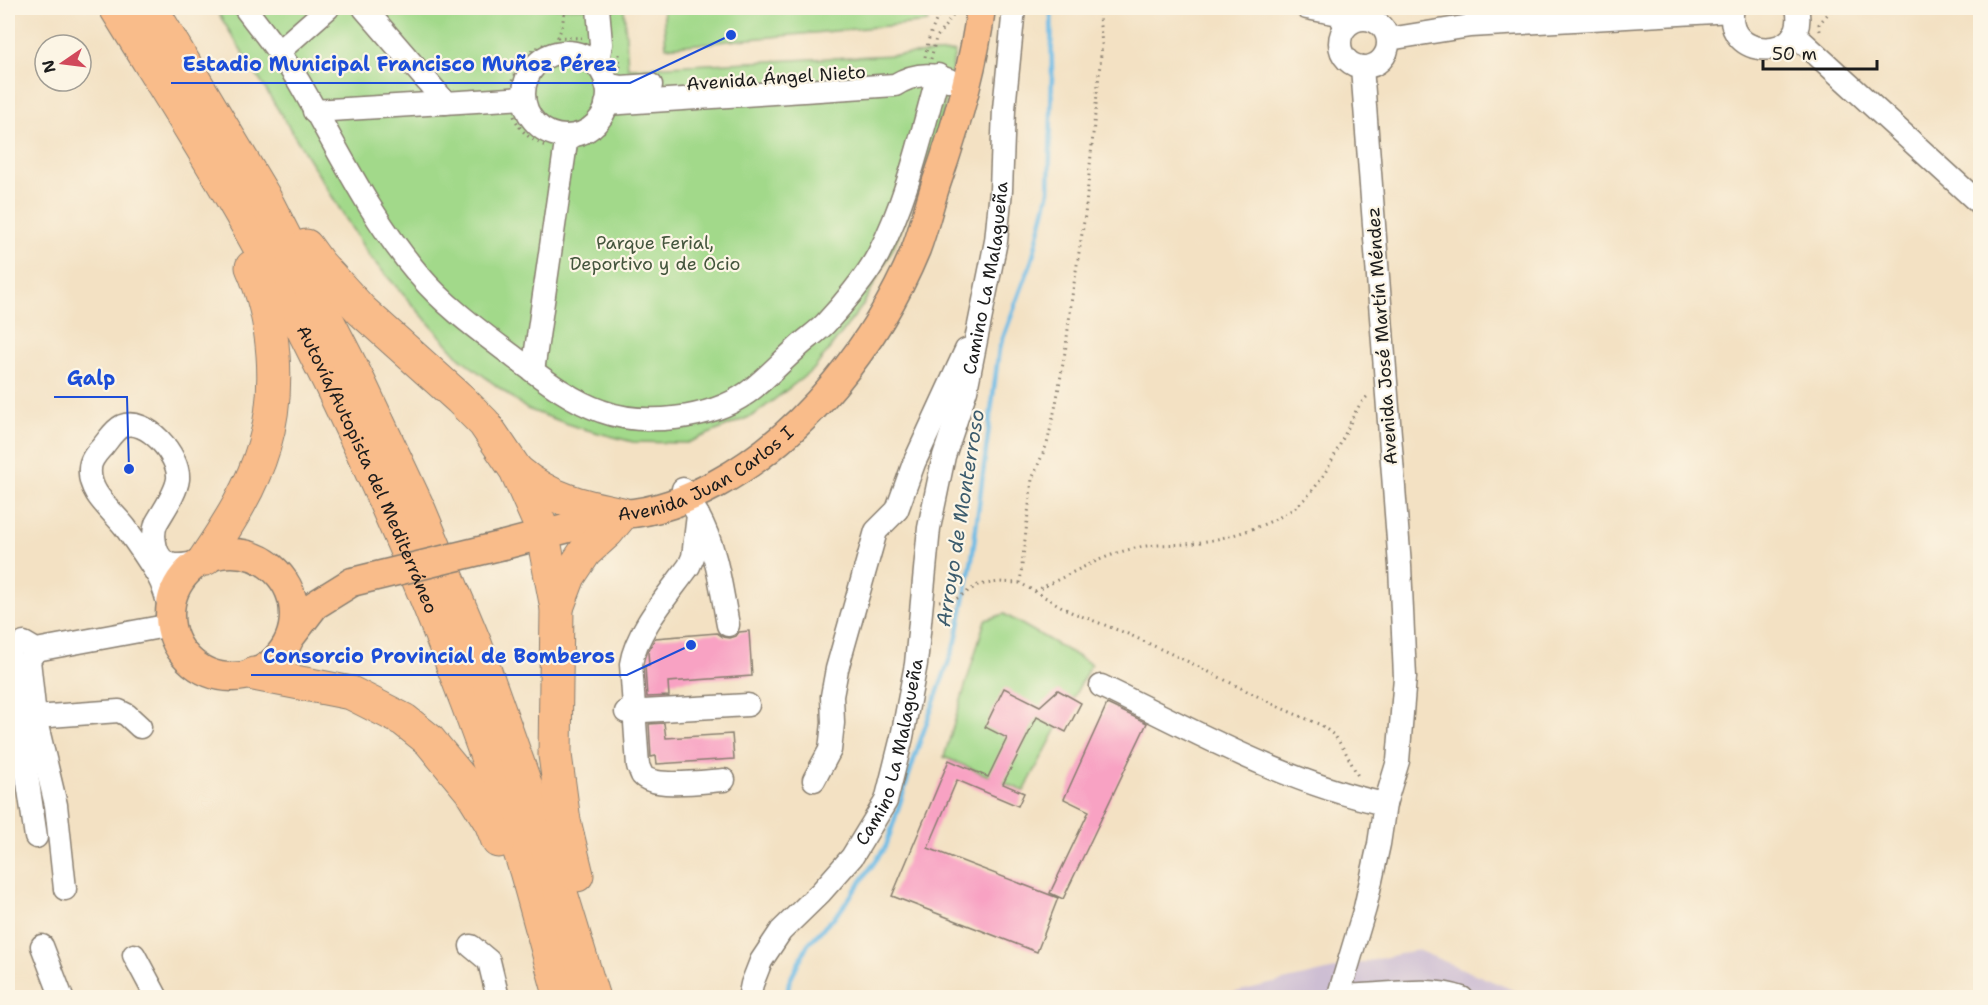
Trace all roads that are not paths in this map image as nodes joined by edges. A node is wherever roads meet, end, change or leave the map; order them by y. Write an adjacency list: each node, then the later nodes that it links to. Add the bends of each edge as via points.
1 (116, 8): 25 (highway, Autovía/Autopista del Mediterráneo)
2 (151, 8): 26 (highway, Autovía/Autopista del Mediterráneo)
3 (245, 8): 16 (street)
4 (328, 8): 16 (street)
5 (364, 8): 22 (street)
6 (598, 8): 20 (street)
7 (981, 8): 19 (main road, Avenida Juan Carlos I)
8 (1014, 8): 28 (street, Camino La Malagueña, via 996,241)
9 (1307, 8): 13 (street)
10 (1797, 8): 14 (street, via 1799,19)
11 (1733, 9): 12 (street); 14 (street, via 1733,24 1748,45 1773,49)
12 (1472, 14): 15 (street)
13 (1358, 15): 15 (street, via 1380,23); 17 (street, via 1341,35 1340,44 1349,62)
14 (1794, 34): 27 (street)
15 (1389, 39): 17 (street, via 1384,57 1377,64)
16 (278, 52): 23 (street)
17 (1362, 67): 53 (street, Avenida José Martín Méndez, via 1401,605)
18 (922, 76): 19 (street); 20 (street, Avenida Ángel Nieto, via 895,85); 29 (street, via 908,183 876,258 824,325 747,393 718,408 687,416 629,418 582,403)
19 (965, 86): 31 (main road, Avenida Juan Carlos I, via 928,207 875,304 830,370 801,403)
20 (606, 92): 21 (street, via 589,60 572,53 553,54 537,64); 24 (street, via 599,120)
21 (517, 98): 22 (street); 24 (street, via 542,129)
22 (446, 103): 23 (street)
23 (314, 111): 29 (street, via 385,232 422,279 469,322)
24 (566, 143): 29 (street)
25 (221, 180): 35 (highway, via 239,239 266,304 273,383 265,444 255,470 234,514); 56 (highway, Autovía/Autopista del Mediterráneo, via 300,323 393,517 490,764)
26 (263, 195): 30 (highway, via 362,311 484,423); 65 (highway, Autovía/Autopista del Mediterráneo, via 359,382 420,512 476,646 543,834)
27 (1978, 213)
28 (975, 347): 52 (street, via 966,350 946,390 897,510 876,531 837,669 830,750); 67 (street, Camino La Malagueña, via 966,390 944,456 929,528 916,664 886,801 852,857 776,938 761,961)
29 (533, 371)
30 (516, 470): 32 (highway, via 554,496); 33 (highway)
31 (690, 501): 32 (main road, Avenida Juan Carlos I, via 637,506); 40 (street, via 709,533); 48 (street, via 693,545 625,647 623,665)
32 (622, 514): 33 (main road, Avenida Juan Carlos I); 38 (highway, via 585,552 569,576)
33 (543, 535): 37 (main road, Avenida Juan Carlos I, bridge); 38 (highway)
34 (145, 541): 34 (street, via 176,486 178,471 168,450 147,428 130,424 117,430 92,460 90,476 98,496 124,526); 35 (street, via 165,562 181,566); 39 (street)
35 (203, 560): 36 (main road, via 223,553 241,553); 39 (main road, via 175,590)
36 (274, 568): 37 (main road, via 306,582); 41 (main road, via 293,599)
37 (352, 582): 41 (main road, via 315,605)
38 (556, 608): 66 (highway, via 555,755 564,821 598,963)
39 (171, 620): 44 (street); 45 (main road, via 176,642 201,669 236,678)
40 (728, 625)
41 (292, 635): 45 (main road, via 283,652)
42 (8, 638): 44 (street)
43 (8, 646): 54 (street)
44 (36, 650): 49 (street, via 29,660)
45 (254, 674): 56 (highway, via 351,693 404,720 429,740 471,790 491,823 509,871)
46 (1101, 686): 53 (street, via 1266,765)
47 (748, 705): 48 (street)
48 (630, 712): 51 (street, via 630,781 636,789 656,790 667,784)
49 (35, 717): 50 (street, via 119,711); 55 (street, via 56,805)
50 (141, 727)
51 (724, 780)
52 (814, 780)
53 (1378, 803): 60 (street, Avenida José Martín Méndez, via 1379,844 1365,908)
54 (36, 837)
55 (65, 889)
56 (546, 944): 64 (highway, Autovía/Autopista del Mediterráneo)
57 (42, 946): 61 (street)
58 (471, 946): 63 (street, via 489,961)
59 (134, 955): 62 (street)
60 (1338, 997): 68 (street, via 1438,992)
61 (62, 998)
62 (157, 998)
63 (498, 998)
64 (561, 998)
65 (593, 998)
66 (601, 998)
67 (749, 998)
68 (1462, 998)

